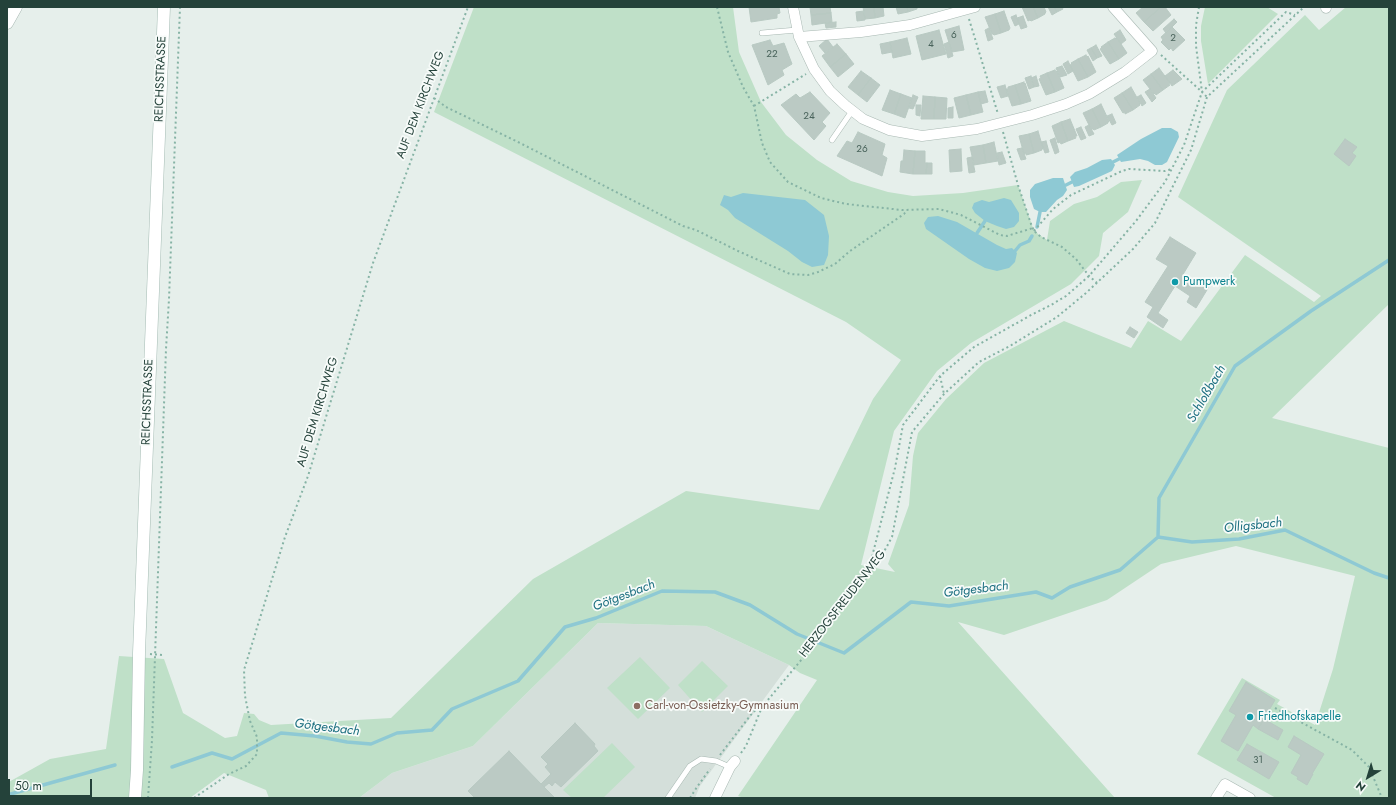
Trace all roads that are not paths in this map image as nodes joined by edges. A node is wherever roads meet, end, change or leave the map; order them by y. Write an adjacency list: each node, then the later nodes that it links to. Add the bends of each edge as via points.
1 (16, 7): 6 (main road)
2 (164, 7): 12 (main road, REICHSSTRASSE)
3 (793, 7): 8 (street)
4 (1113, 7): 9 (street, via 1152,51 1125,72 1089,94 1066,104 977,129 922,136 889,130 863,119)
5 (970, 8): 8 (street, via 910,25 861,32)
6 (7, 23)
7 (762, 33): 8 (lane)
8 (798, 33): 9 (street, via 814,69 830,91)
9 (852, 111): 10 (lane)
10 (832, 140)
11 (732, 764): 13 (lane, via 701,758 690,766); 14 (street)
12 (135, 798)
13 (668, 798)
14 (715, 798)
15 (1216, 798): 16 (street, via 1225,784)
16 (1250, 798)

